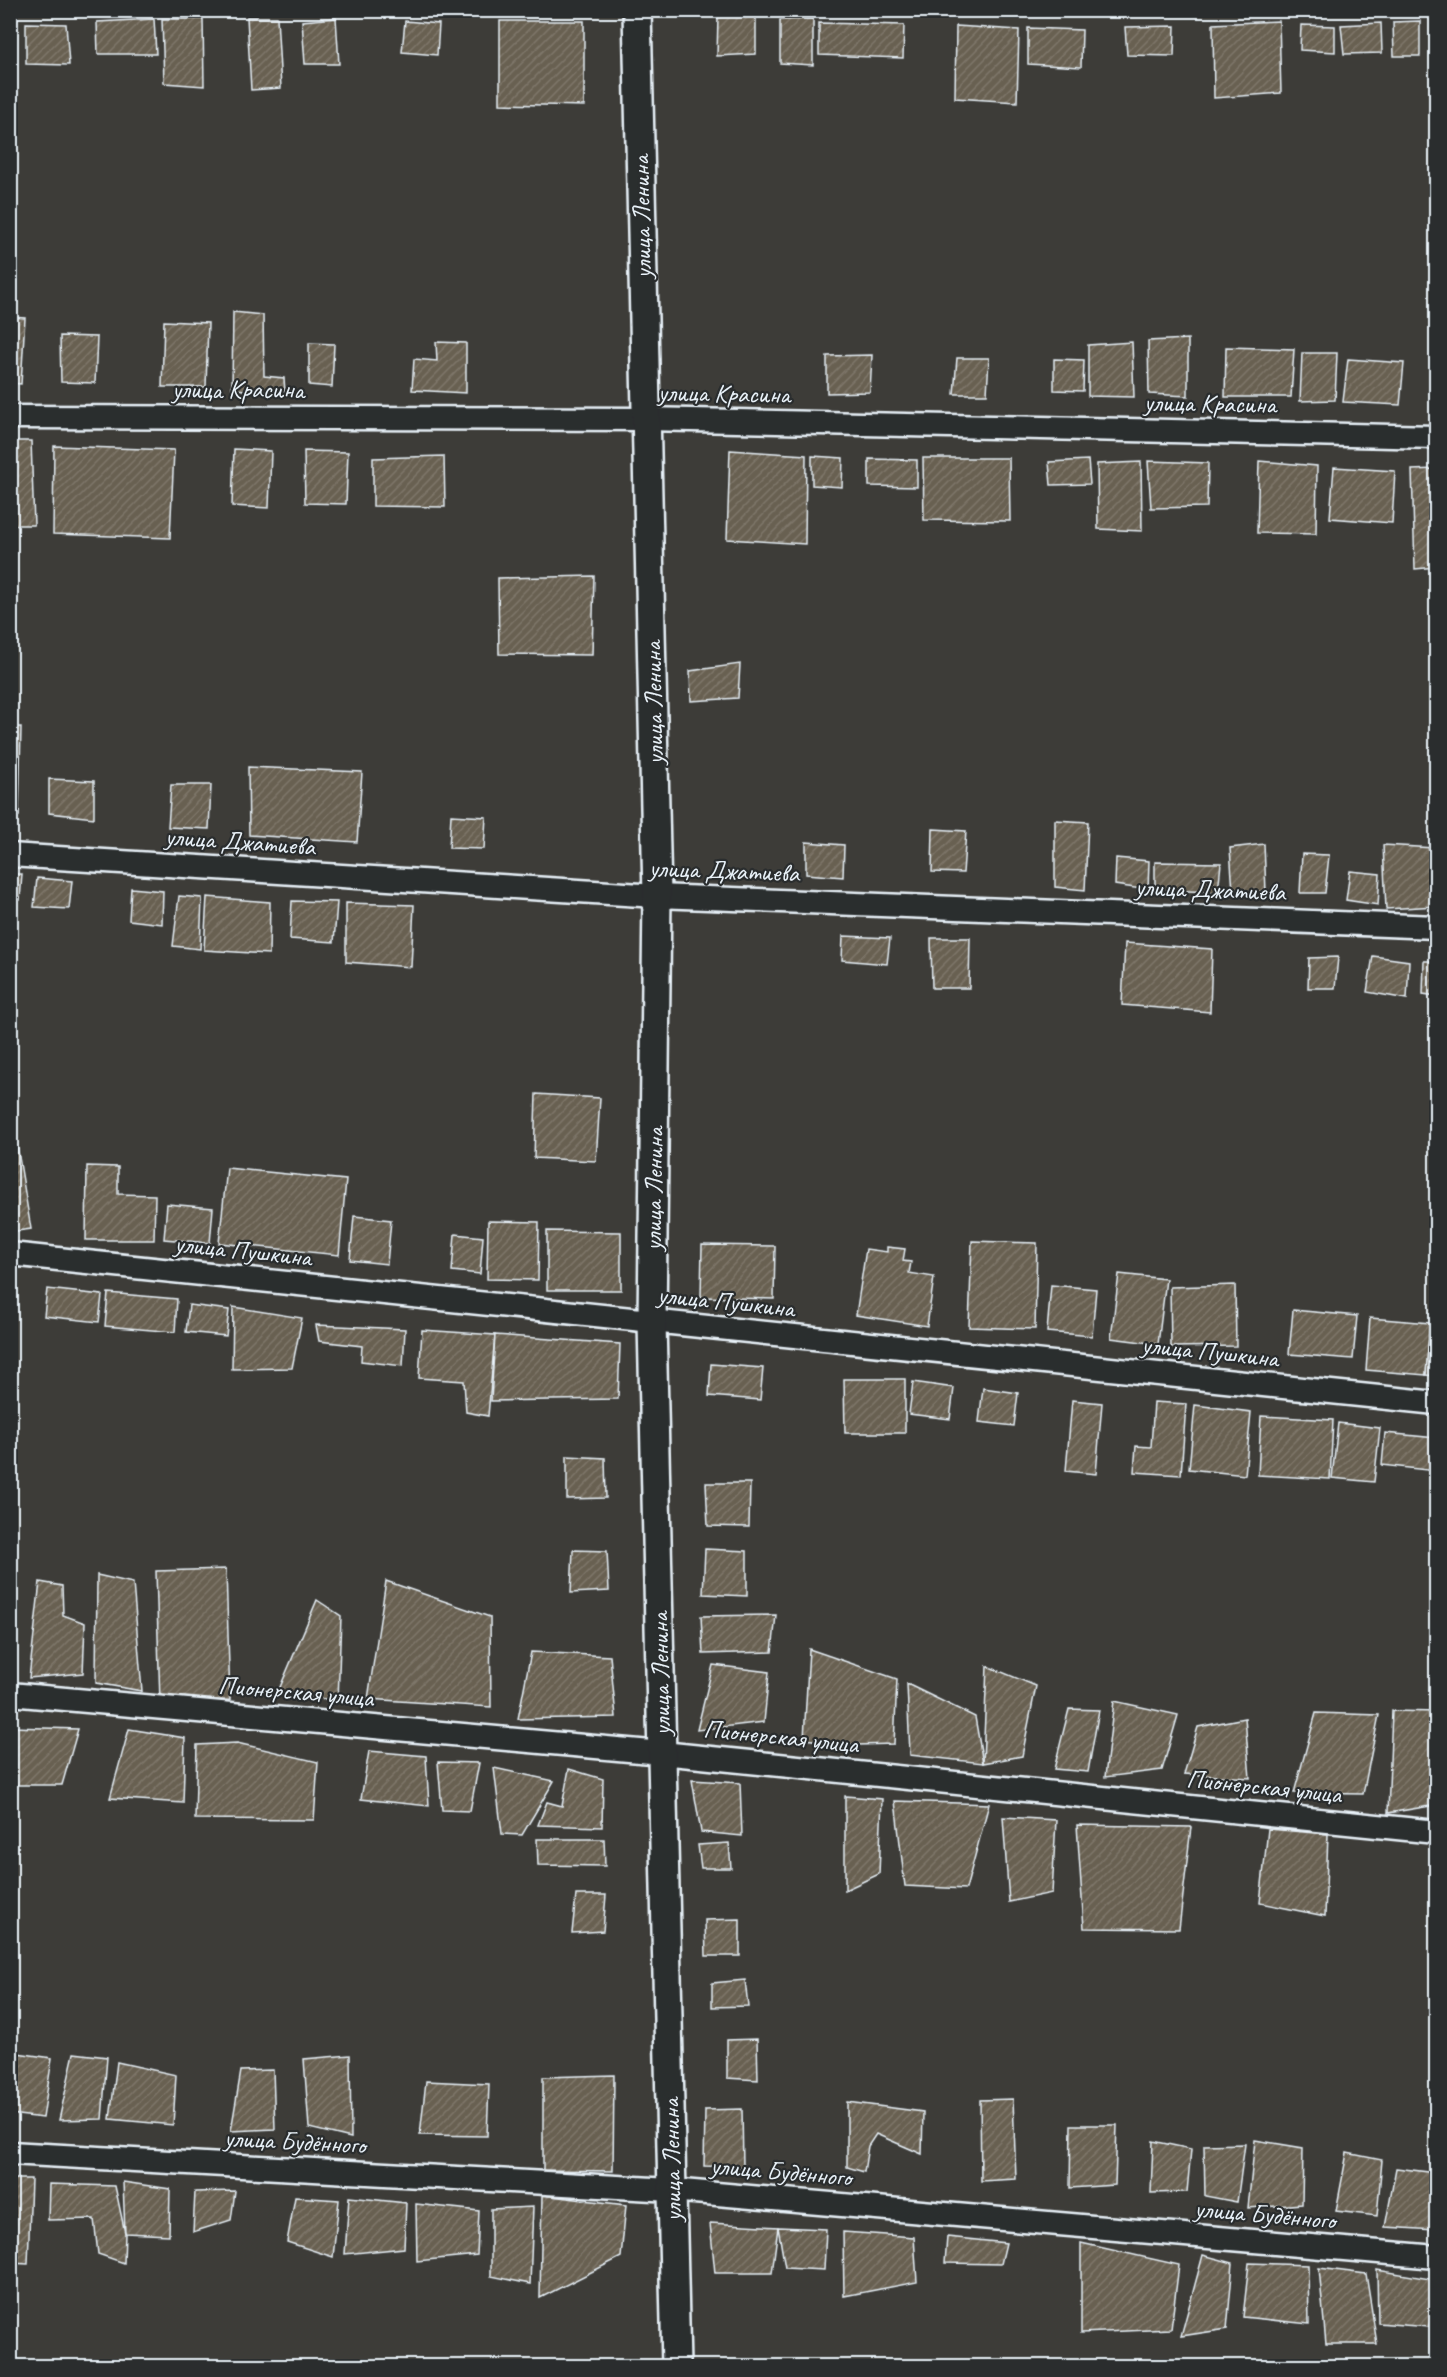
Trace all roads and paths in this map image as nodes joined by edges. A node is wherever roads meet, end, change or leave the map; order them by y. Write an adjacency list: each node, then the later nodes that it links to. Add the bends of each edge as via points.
1 (637, 10): 3 (street, улица Ленина)
2 (10, 417): 3 (street, улица Красина)
3 (645, 419): 4 (street, улица Красина); 6 (street, улица Ленина)
4 (1437, 437)
5 (10, 855): 6 (street, улица Джатиева)
6 (657, 896): 7 (street, улица Джатиева); 9 (street, улица Ленина)
7 (1437, 927)
8 (10, 1254): 9 (street, улица Пушкина)
9 (652, 1322): 10 (street, улица Пушкина); 12 (street, улица Ленина)
10 (1437, 1403)
11 (10, 1694): 12 (street, Пионерская улица)
12 (662, 1753): 13 (street, Пионерская улица); 15 (street, улица Ленина)
13 (1437, 1832)
14 (10, 2153): 15 (street, улица Будённого)
15 (671, 2190): 16 (street, улица Будённого); 17 (street, улица Ленина)
16 (1437, 2258)
17 (676, 2367)

